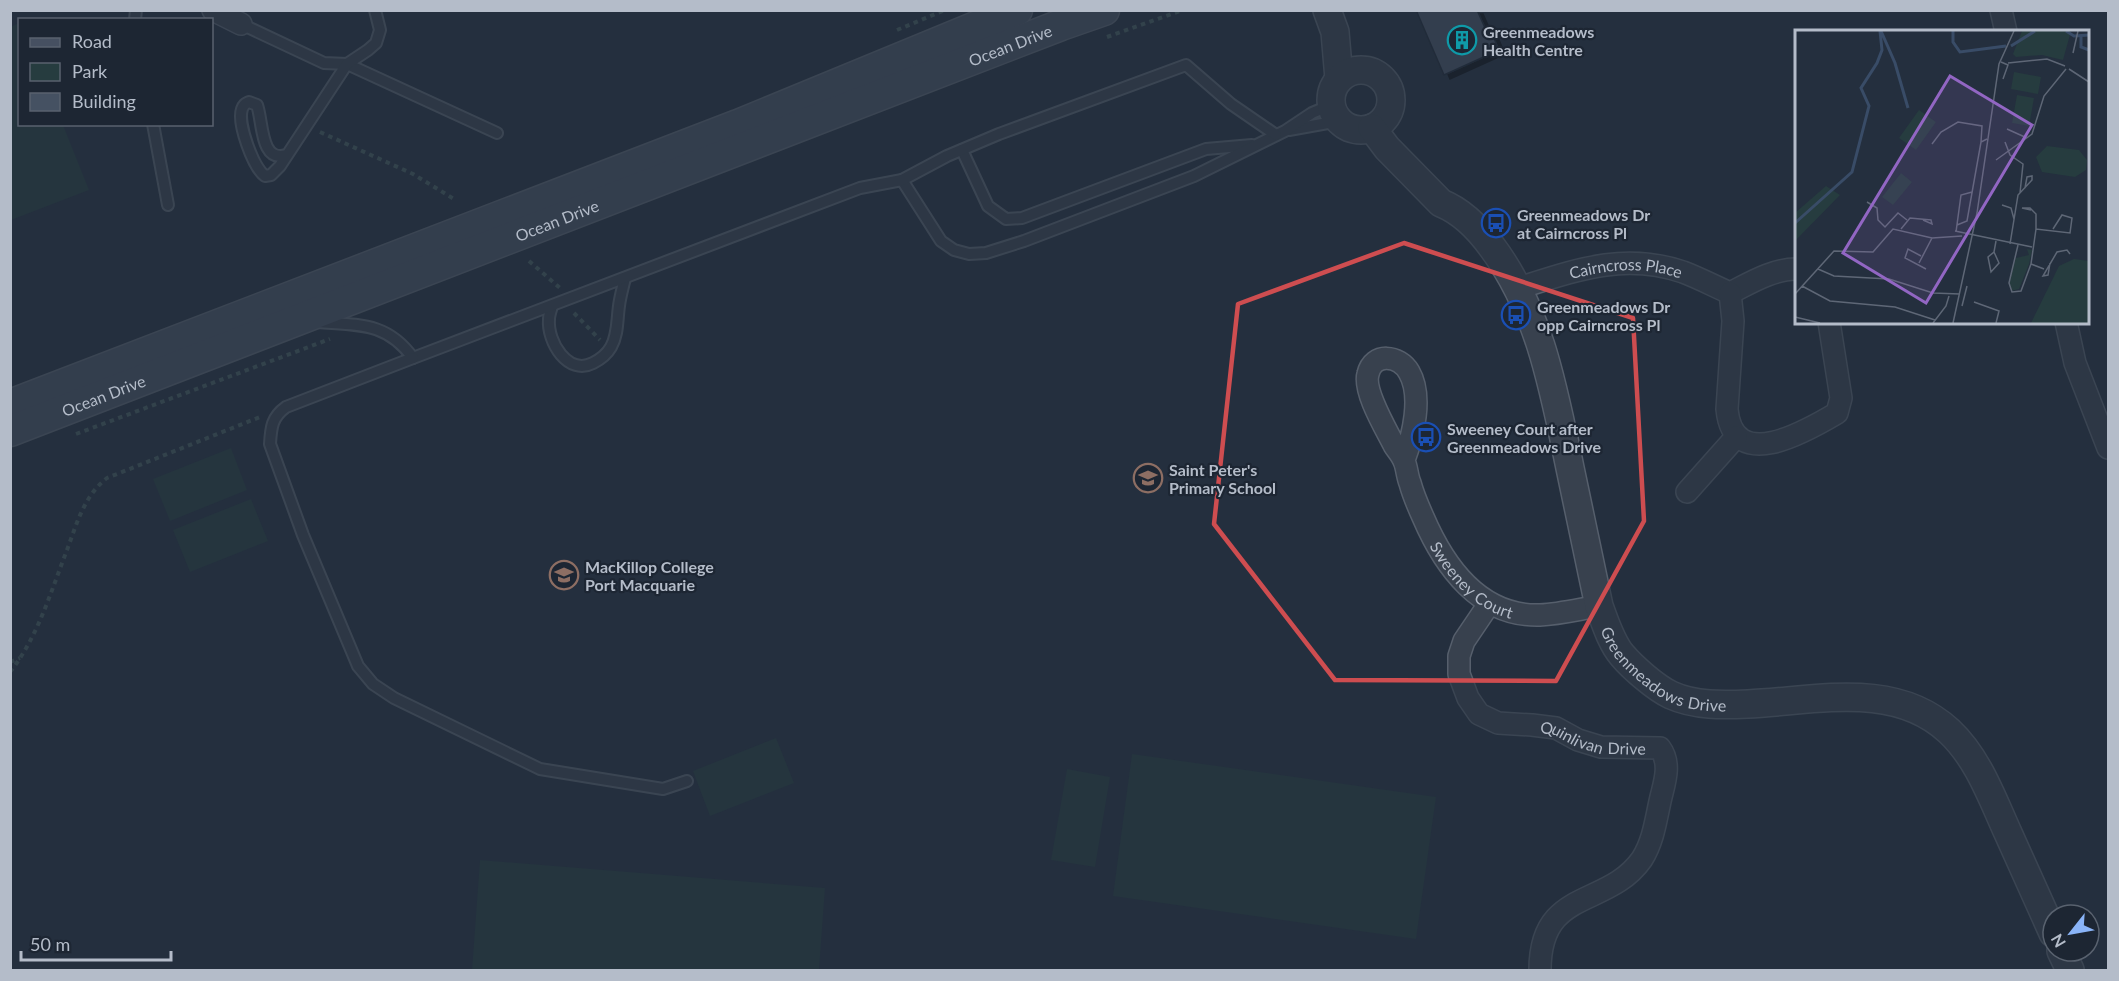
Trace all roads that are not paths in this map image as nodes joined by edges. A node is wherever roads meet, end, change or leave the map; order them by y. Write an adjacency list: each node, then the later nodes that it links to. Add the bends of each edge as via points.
1 (213, 10): 7 (street)
2 (375, 10): 9 (lane, via 380,30 376,43)
3 (1017, 10): 31 (main road, Ocean Drive, via 738,125)
4 (1104, 10): 27 (main road, Ocean Drive)
5 (2001, 10): 8 (street)
6 (1331, 21): 10 (street, Greenmeadows Drive); 11 (street, Greenmeadows Drive)
7 (241, 24): 9 (lane, via 324,63)
8 (2006, 30)
9 (347, 64): 15 (lane); 19 (lane)
10 (1367, 70): 11 (street, via 1355,70); 13 (street, Greenmeadows Drive, via 1382,78 1390,91 1391,99)
11 (1339, 79): 12 (street, Greenmeadows Drive, via 1331,94)
12 (1335, 113): 13 (street, via 1354,130); 16 (lane); 16 (lane, via 1312,113)
13 (1380, 122): 24 (street, Greenmeadows Drive, via 1447,192 1451,207 1480,232)
14 (153, 126): 21 (lane)
15 (497, 133)
16 (1281, 133): 17 (lane); 18 (lane, via 1231,104 1186,65)
17 (1255, 145): 18 (lane, via 1206,149 1022,218 1006,219 988,206); 20 (lane, via 1194,176 986,253 961,252 941,241)
18 (962, 150): 20 (lane)
19 (286, 155): 19 (lane, via 272,175 260,172 251,156 242,122 245,105 257,105 269,152 280,157)
20 (902, 180): 23 (lane, via 860,188)
21 (168, 205)
22 (1795, 269): 25 (street, via 1767,275)
23 (625, 278): 26 (lane); 26 (lane, via 615,339 602,358 590,365 576,366 559,353 548,320)
24 (1519, 288): 25 (street, Cairncross Place, via 1619,262 1682,272); 38 (street, Greenmeadows Drive, via 1534,323 1555,395)
25 (1730, 292): 33 (street, via 1727,409 1728,422)
26 (552, 306): 30 (lane)
27 (296, 321): 30 (lane, via 367,327 393,337); 32 (main road, Ocean Drive)
28 (1829, 324): 33 (street, via 1841,398 1837,413 1814,427 1772,443 1746,443)
29 (2066, 324): 34 (street, via 2075,363)
30 (413, 358): 39 (lane, via 286,407 272,423 270,444 358,666 373,684 394,698 540,769 663,789)
31 (10, 405)
32 (10, 431)
33 (1736, 437): 36 (street)
34 (2109, 448)
35 (1404, 460): 37 (street, Sweeney Court, via 1409,482 1439,551 1459,578)
36 (1687, 492)
37 (1489, 604): 38 (street, Sweeney Court, via 1540,615); 41 (street, Quinlivan Drive, via 1464,641 1459,656 1459,674 1479,714 1498,723 1556,728 1601,747 1660,748 1666,756 1665,780 1652,839 1641,859 1612,885 1560,912 1541,947)
38 (1599, 606): 40 (street, Greenmeadows Drive, via 1621,654 1644,677 1671,695 1721,706 1875,697 1922,713 1948,731 1969,755 1986,783)
39 (687, 781)
40 (2041, 906)
41 (1540, 970)

